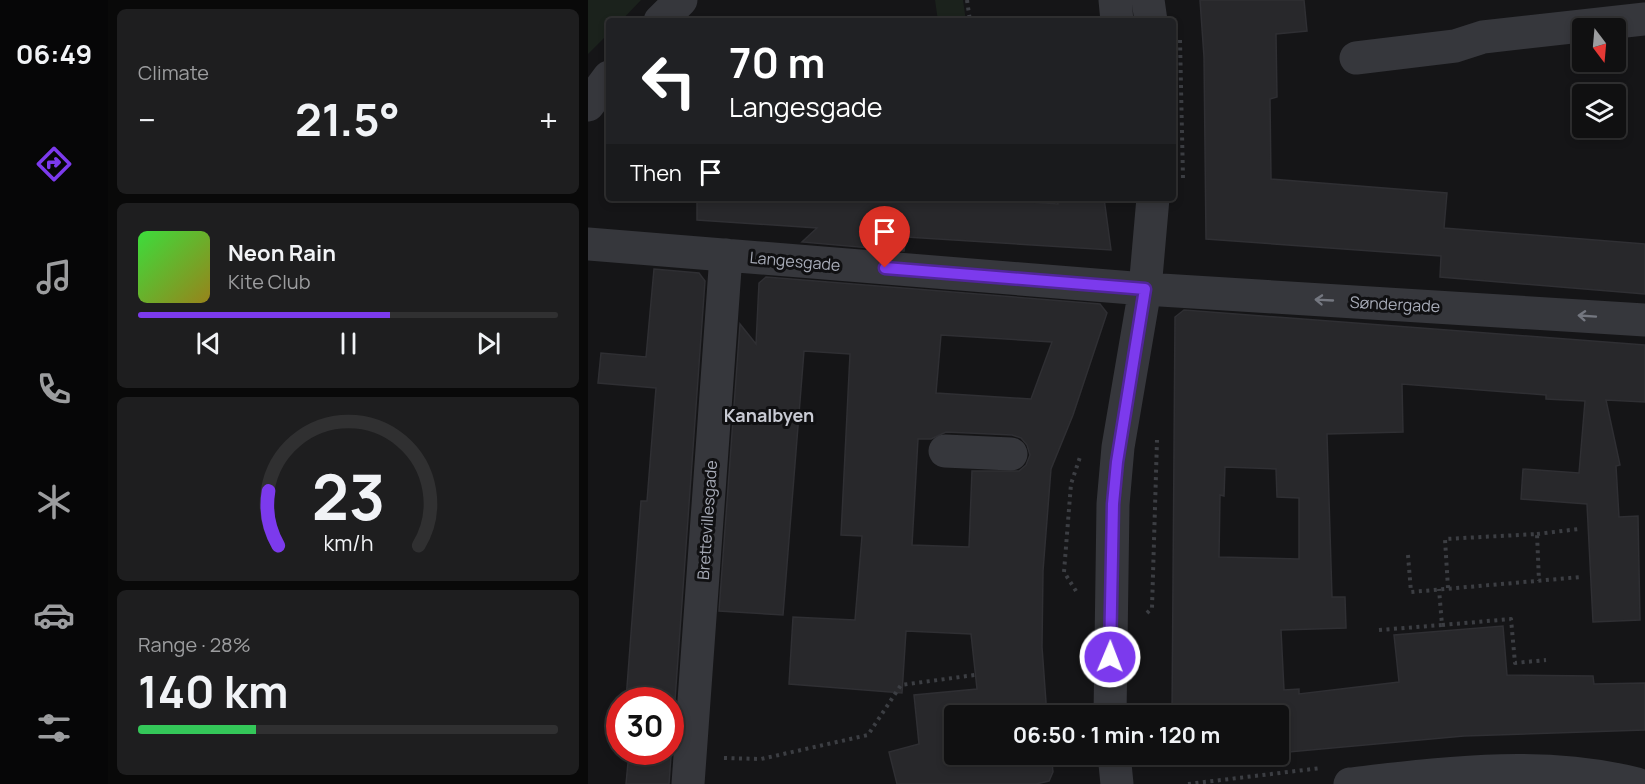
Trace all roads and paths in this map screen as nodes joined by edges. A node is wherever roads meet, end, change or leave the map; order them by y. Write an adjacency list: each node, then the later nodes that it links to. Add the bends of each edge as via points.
1 (681, 0): 5 (street)
2 (967, 0): 6 (path)
3 (1115, 0): 7 (street)
4 (1148, 0): 8 (street)
5 (663, 18)
6 (970, 18)
7 (1117, 18)
8 (1150, 18)
9 (1645, 19): 10 (street, via 1484,37 1455,46)
10 (1356, 58)
11 (606, 81): 12 (street)
12 (588, 105)
13 (1144, 201): 15 (street)
14 (1153, 201): 15 (street)
15 (1150, 240): 18 (street)
16 (588, 244): 17 (street, Langesgade)
17 (726, 255): 18 (street, Langesgade); 37 (street, Brettevillesgade)
18 (1145, 289): 19 (street, Søndergade, one-way to 18); 33 (street, via 1118,447 1113,504)
19 (1645, 320)
20 (945, 451): 21 (street)
21 (1011, 454)
22 (1579, 529): 23 (path)
23 (1537, 534): 26 (path); 27 (path, via 1444,539)
24 (1408, 555): 28 (path, via 1411,592)
25 (1581, 577): 26 (path)
26 (1539, 581): 27 (path)
27 (1448, 588): 28 (path)
28 (1439, 589): 29 (path)
29 (1442, 625): 30 (path); 31 (path, via 1511,619 1515,663)
30 (1379, 630)
31 (1546, 660)
32 (975, 675): 34 (path, via 902,685 868,735 761,759)
33 (1110, 705)
34 (719, 758)
35 (1115, 765): 38 (street)
36 (1193, 783): 39 (path)
37 (688, 784)
38 (1117, 784)
39 (1188, 784)
40 (1350, 784): 41 (street, via 1530,769 1578,772)
41 (1637, 784)

